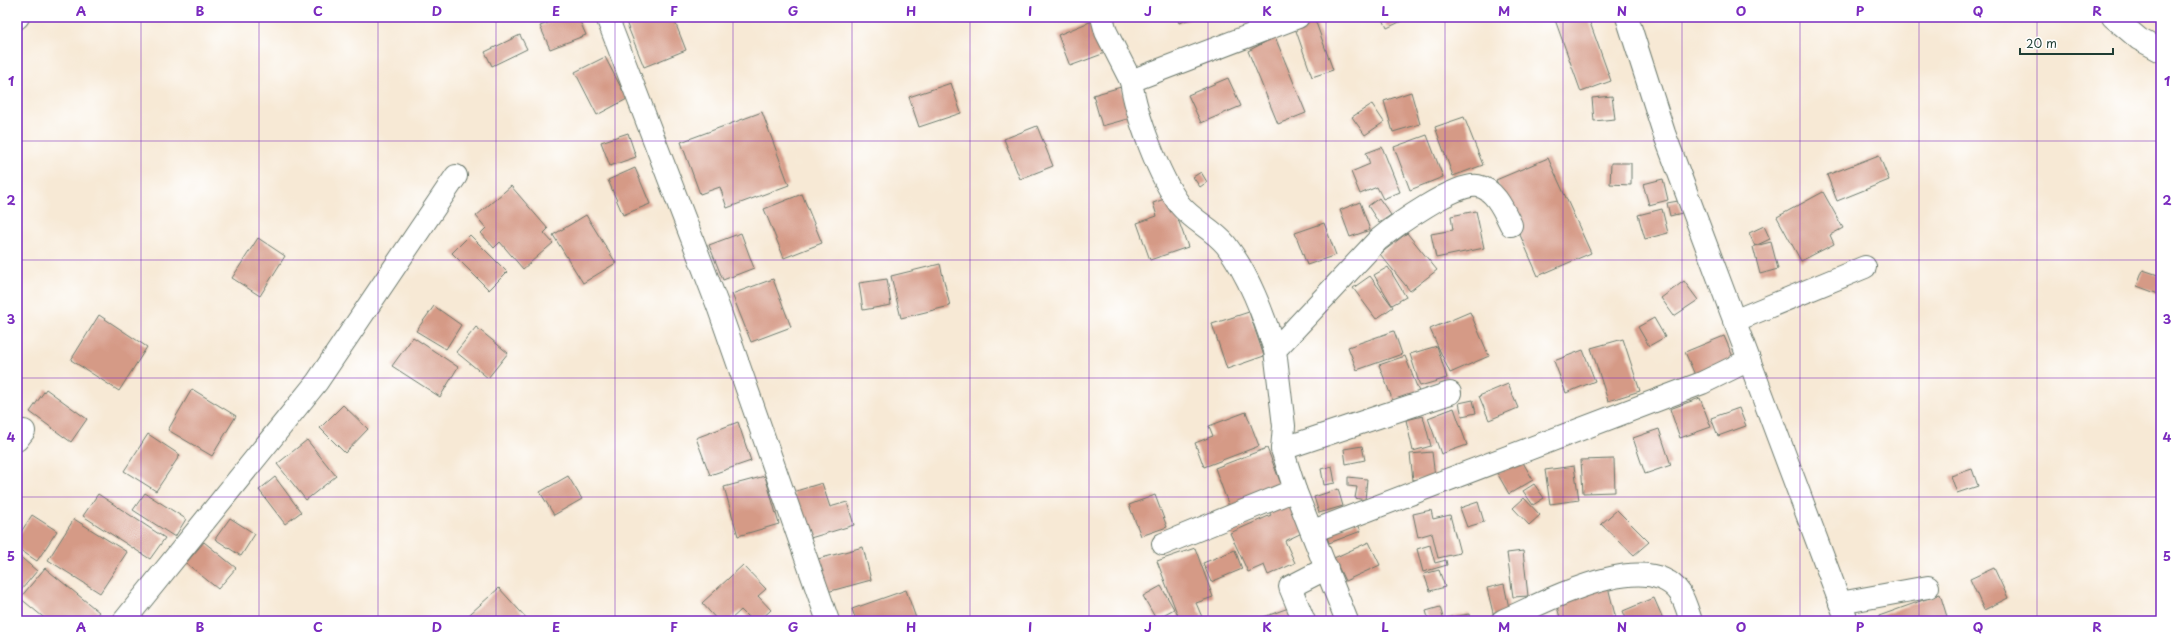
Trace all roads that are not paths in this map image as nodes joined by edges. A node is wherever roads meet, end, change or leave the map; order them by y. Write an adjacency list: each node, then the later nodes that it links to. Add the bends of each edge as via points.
1 (607, 17): 23 (street, via 719,309)
2 (1102, 17): 7 (street, via 1106,32)
3 (1298, 17): 7 (street)
4 (1627, 17): 11 (street, via 1664,133)
5 (2113, 17): 6 (street, via 2139,39)
6 (2161, 50)
7 (1131, 81): 12 (street, via 1134,101 1146,135 1169,188 1181,206 1226,245 1244,273 1265,318)
8 (456, 176): 22 (street, via 317,382)
9 (1511, 225): 12 (street, via 1490,192 1477,186 1460,189 1433,203 1378,240)
10 (1865, 267): 11 (street)
11 (1734, 321): 13 (street)
12 (1275, 350): 15 (street, via 1284,426)
13 (1749, 360): 17 (street, via 1702,383); 21 (street)
14 (1450, 393): 15 (street)
15 (1282, 449): 16 (street)
16 (1295, 490): 17 (street); 18 (street)
17 (1313, 531): 19 (street)
18 (1163, 544)
19 (1327, 568): 24 (street, via 1290,587); 25 (street)
20 (1928, 587): 21 (street)
21 (1844, 612)
22 (124, 621)
23 (828, 621)
24 (1304, 621)
25 (1348, 621)
26 (1502, 621): 27 (street, via 1604,578 1638,574 1651,574 1670,584 1680,593)
27 (1691, 621)

